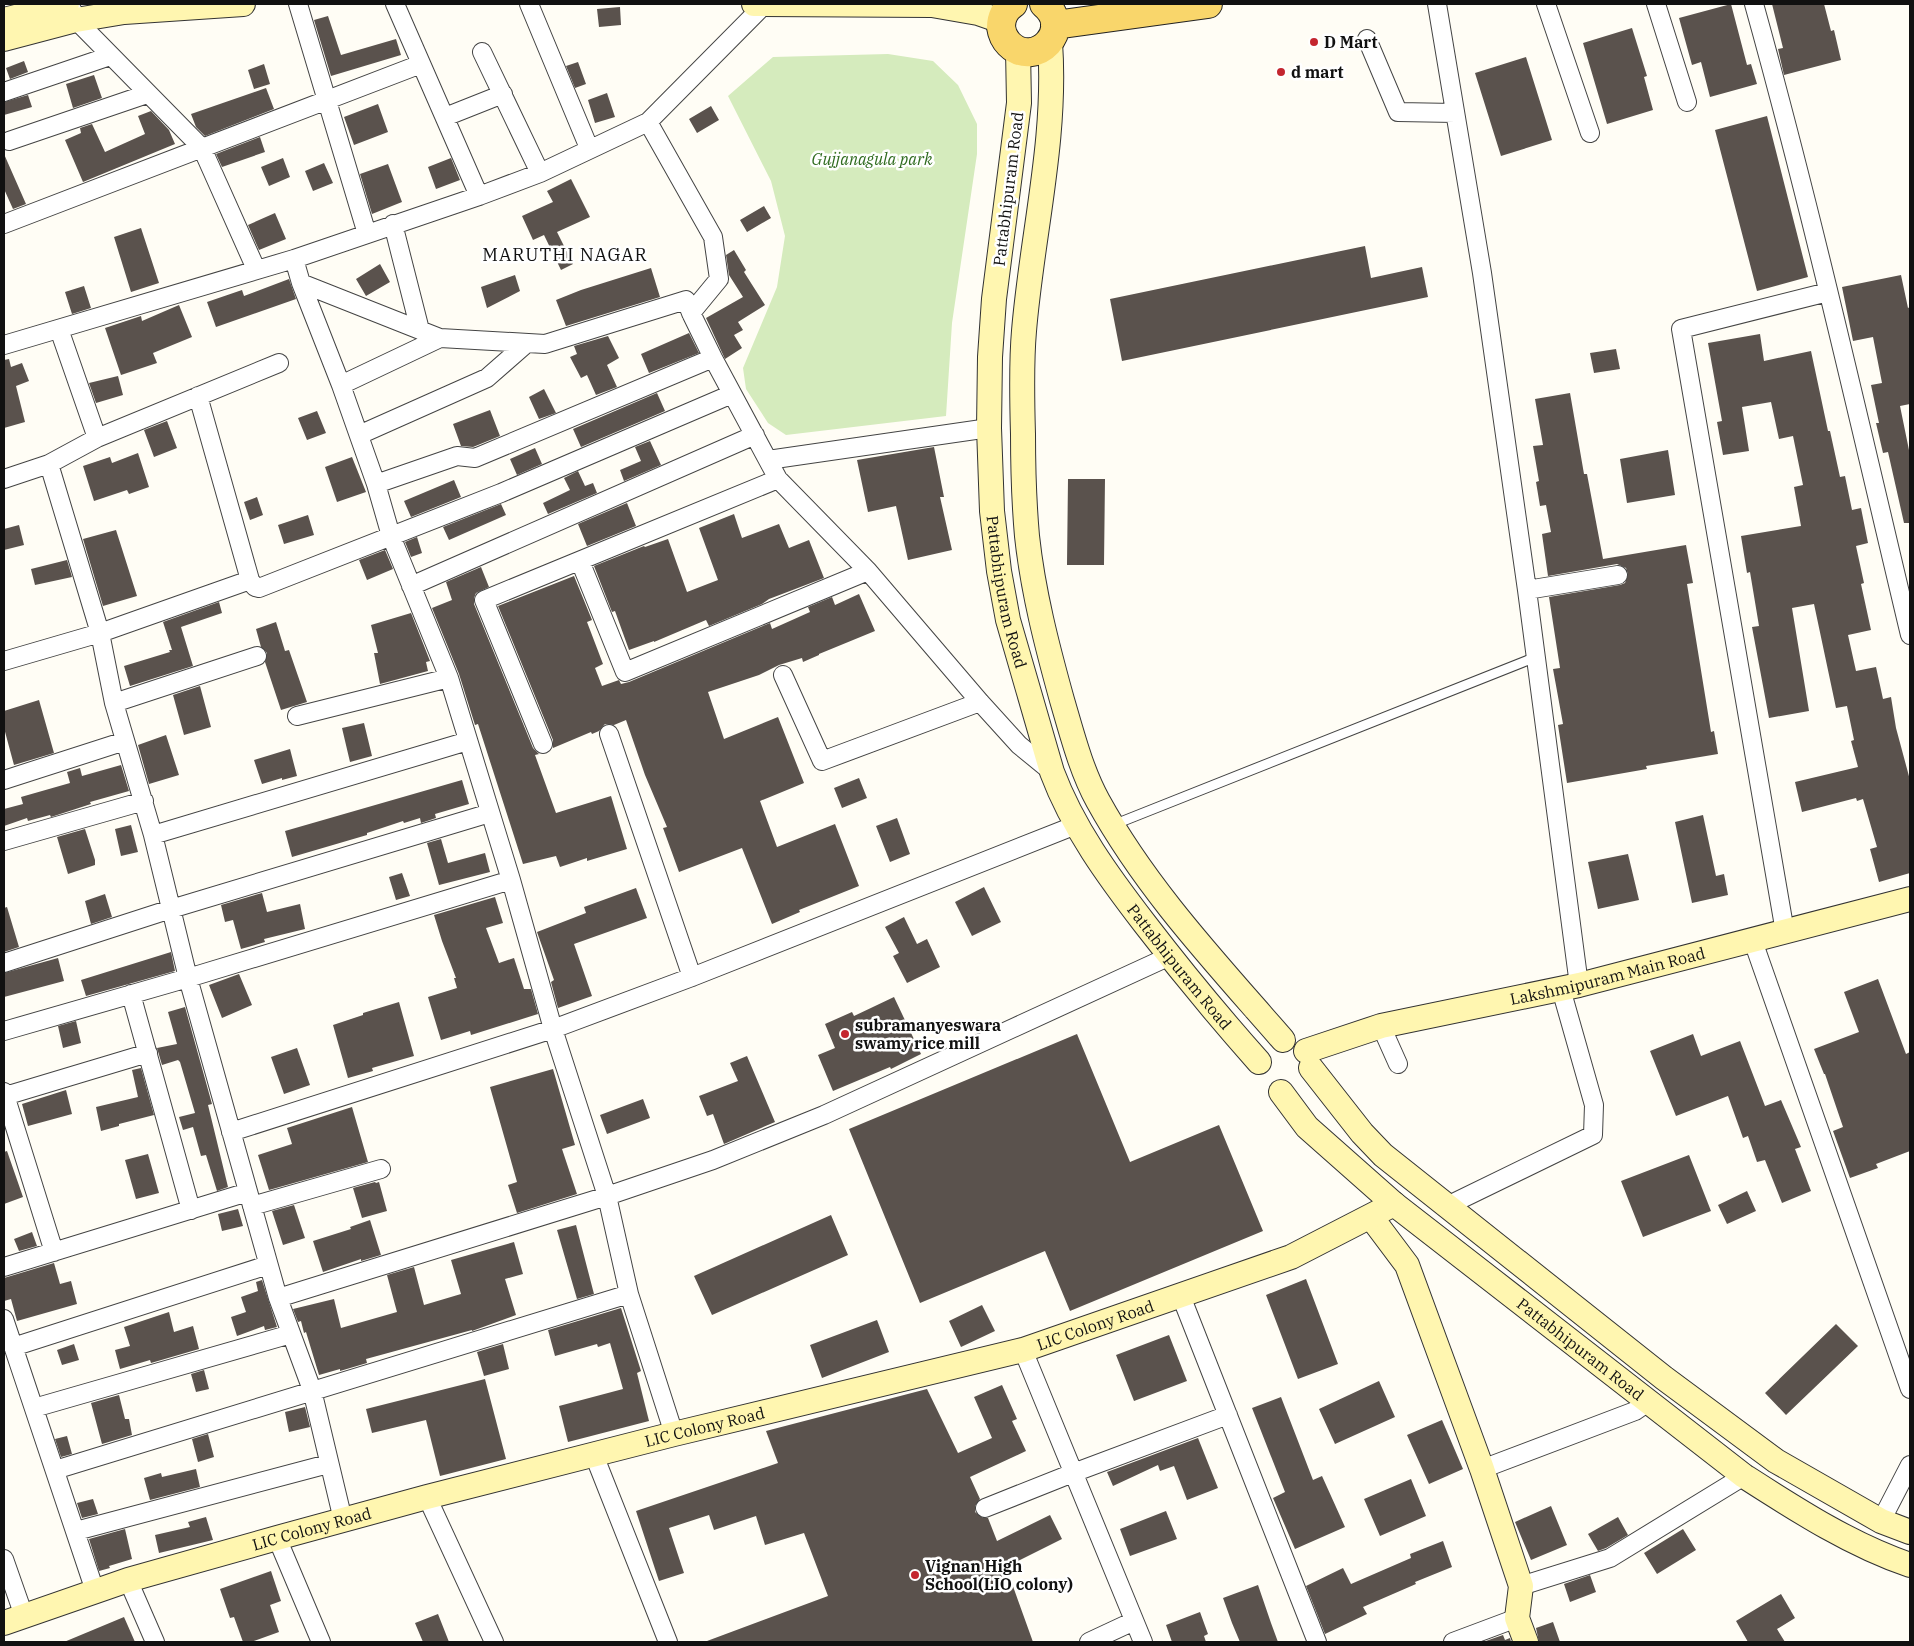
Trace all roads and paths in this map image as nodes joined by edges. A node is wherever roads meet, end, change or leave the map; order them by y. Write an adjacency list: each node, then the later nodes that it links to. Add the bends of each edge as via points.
1 (243, 4): 12 (street, via 124,12)
2 (298, 4): 25 (street)
3 (395, 4): 21 (street)
4 (528, 4): 33 (street)
5 (754, 4): 6 (street)
6 (765, 4): 13 (street, via 932,5 970,12); 29 (street)
7 (1208, 4): 15 (main road, via 1092,21)
8 (1436, 4): 27 (street)
9 (1546, 4): 30 (street)
10 (1656, 4): 26 (street)
11 (1754, 4): 42 (street)
12 (71, 9): 14 (street); 16 (street); 20 (street)
13 (1007, 13): 18 (main road, via 1002,31 1010,46)
14 (4, 20)
15 (1050, 23): 18 (main road, via 1035,52); 89 (street, Pattabhipuram Road, via 1049,144 1023,350 1024,494 1032,575 1050,659 1084,769)
16 (4, 39)
17 (1367, 39): 27 (street, via 1398,112)
18 (1018, 50): 54 (street, Pattabhipuram Road, via 1019,103 994,299)
19 (482, 52): 24 (street)
20 (110, 56): 22 (street); 23 (street)
21 (421, 64): 25 (street); 28 (street)
22 (4, 92)
23 (147, 94): 31 (street); 32 (street)
24 (503, 94): 28 (street); 34 (street)
25 (327, 100): 32 (street); 38 (street)
26 (1686, 102)
27 (1455, 114): 69 (street)
28 (445, 117): 35 (street)
29 (648, 122): 33 (street); 43 (street, via 713,237 719,279)
30 (1590, 133)
31 (9, 141)
32 (202, 148): 36 (street); 40 (street)
33 (589, 148): 34 (street)
34 (540, 173): 35 (street)
35 (479, 196): 37 (street)
36 (4, 224)
37 (393, 224): 38 (street); 45 (street)
38 (366, 234): 39 (street)
39 (294, 259): 40 (street); 41 (street)
40 (256, 270): 44 (street)
41 (301, 283): 45 (street); 51 (street)
42 (1828, 292): 71 (street); 95 (street, via 1681,329)
43 (691, 312): 47 (street, via 686,300 545,344); 49 (street)
44 (59, 328): 48 (street); 57 (street)
45 (420, 330): 46 (street)
46 (440, 338): 47 (street); 51 (street)
47 (527, 343): 55 (street, via 487,378)
48 (4, 345)
49 (714, 358): 52 (street); 62 (street, via 475,458 457,456)
50 (279, 363): 53 (street)
51 (341, 385): 55 (street)
52 (732, 394): 56 (street); 63 (street, via 501,493)
53 (198, 396): 57 (street); 67 (street)
54 (989, 428): 58 (street); 84 (street, Pattabhipuram Road, via 992,511 999,571 1008,620)
55 (359, 434): 62 (street)
56 (755, 435): 58 (street); 68 (street)
57 (97, 438): 59 (street)
58 (768, 460): 61 (street)
59 (49, 464): 60 (street); 70 (street)
60 (4, 479)
61 (778, 479): 64 (street); 65 (street)
62 (376, 484): 63 (street)
63 (391, 536): 67 (street, via 259,588); 68 (street)
64 (580, 561): 65 (street, via 625,672); 83 (street, via 484,600)
65 (868, 571): 78 (street)
66 (1618, 575): 69 (street)
67 (250, 580): 70 (street)
68 (411, 586): 76 (street)
69 (1527, 590): 73 (street)
70 (100, 633): 74 (street); 77 (street)
71 (1910, 635)
72 (257, 656): 77 (street)
73 (1536, 657): 89 (lane); 101 (street)
74 (4, 661)
75 (783, 675): 78 (street, via 822,761)
76 (449, 678): 79 (street); 81 (street)
77 (114, 702): 82 (street)
78 (980, 702): 84 (street, via 1019,745)
79 (297, 716)
80 (609, 734): 99 (street)
81 (468, 741): 87 (street); 90 (street)
82 (125, 742): 85 (street); 86 (street)
83 (544, 744)
84 (1052, 772): 88 (street, Pattabhipuram Road)
85 (4, 780)
86 (144, 801): 90 (street); 91 (street)
87 (490, 813): 92 (street); 94 (street)
88 (1076, 825): 97 (street, Pattabhipuram Road, via 1120,892); 99 (street)
89 (1112, 825): 106 (street, Pattabhipuram Road, via 1150,883)
90 (153, 835): 94 (street)
91 (4, 841)
92 (511, 880): 100 (street); 104 (street)
93 (1910, 899): 95 (street, Lakshmipuram Main Road)
94 (171, 909): 98 (street); 100 (street)
95 (1785, 932): 96 (street, Lakshmipuram Main Road)
96 (1753, 941): 101 (street, Lakshmipuram Main Road); 131 (street)
97 (1170, 956): 109 (street, Pattabhipuram Road); 115 (street, via 824,1115 713,1160)
98 (4, 963)
99 (692, 977): 104 (street)
100 (188, 978): 102 (street); 113 (street)
101 (1570, 987): 103 (street, Lakshmipuram Main Road); 118 (street, via 1594,1105 1593,1135)
102 (132, 994): 105 (street); 107 (street)
103 (1382, 1026): 108 (street, Lakshmipuram Main Road); 110 (street)
104 (553, 1028): 113 (street); 115 (street)
105 (4, 1031)
106 (1283, 1040): 108 (street, via 1300,1045); 109 (street, via 1267,1046)
107 (148, 1054): 112 (street); 119 (street)
108 (1309, 1059): 111 (street, via 1309,1076 1304,1084 1290,1092); 118 (street, Pattabhipuram Road, via 1362,1133 1383,1155)
109 (1258, 1062): 111 (street, via 1258,1070 1266,1085)
110 (1398, 1064)
111 (1281, 1092): 117 (street, Pattabhipuram Road, via 1307,1127)
112 (4, 1094): 121 (street)
113 (231, 1132): 116 (street)
114 (381, 1169): 116 (street)
115 (607, 1196): 124 (street); 126 (street)
116 (250, 1199): 119 (street); 122 (street)
117 (1394, 1204): 120 (street, LIC Colony Road); 133 (street, Pattabhipuram Road)
118 (1447, 1206): 147 (street, Pattabhipuram Road, via 1664,1378 1776,1460)
119 (191, 1210): 121 (street)
120 (1371, 1217): 125 (street, LIC Colony Road, via 1291,1258); 140 (street, via 1407,1265)
121 (54, 1252): 123 (street)
122 (268, 1265): 126 (street); 129 (street)
123 (4, 1267)
124 (629, 1294): 132 (street); 136 (street)
125 (1181, 1296): 130 (street, LIC Colony Road); 135 (street)
126 (278, 1298): 128 (street)
127 (4, 1319): 129 (street)
128 (291, 1334): 132 (street); 134 (street)
129 (13, 1347): 134 (street)
130 (1023, 1350): 136 (street, LIC Colony Road); 142 (street)
131 (1910, 1389)
132 (312, 1390): 138 (street); 141 (street)
133 (1648, 1402): 140 (street, via 1635,1411); 143 (street, Pattabhipuram Road)
134 (34, 1408): 141 (street)
135 (1228, 1415): 142 (street); 165 (street)
136 (674, 1434): 137 (street, LIC Colony Road)
137 (594, 1455): 144 (street, LIC Colony Road); 162 (street)
138 (328, 1464): 146 (street); 148 (street)
139 (1910, 1465): 147 (street)
140 (1482, 1469): 154 (street)
141 (55, 1470): 148 (street)
142 (1073, 1473): 145 (street); 158 (street)
143 (1744, 1476): 152 (street, Pattabhipuram Road, via 1805,1515); 154 (street, via 1610,1558)
144 (427, 1498): 146 (street, LIC Colony Road); 161 (street)
145 (985, 1508)
146 (343, 1520): 150 (street, LIC Colony Road)
147 (1881, 1521): 149 (street, Pattabhipuram Road)
148 (76, 1531): 155 (street)
149 (1910, 1532)
150 (277, 1538): 153 (street, LIC Colony Road); 160 (street)
151 (4, 1559): 157 (street)
152 (1910, 1565)
153 (128, 1580): 155 (street, LIC Colony Road); 159 (street)
154 (1521, 1586): 156 (street)
155 (95, 1591): 157 (street, LIC Colony Road)
156 (1517, 1618): 166 (street); 167 (street)
157 (14, 1619)
158 (1134, 1621): 163 (street); 164 (street)
159 (155, 1642)
160 (322, 1642)
161 (494, 1642)
162 (668, 1642)
163 (1089, 1642)
164 (1143, 1642)
165 (1317, 1642)
166 (1453, 1642)
167 (1526, 1642)

